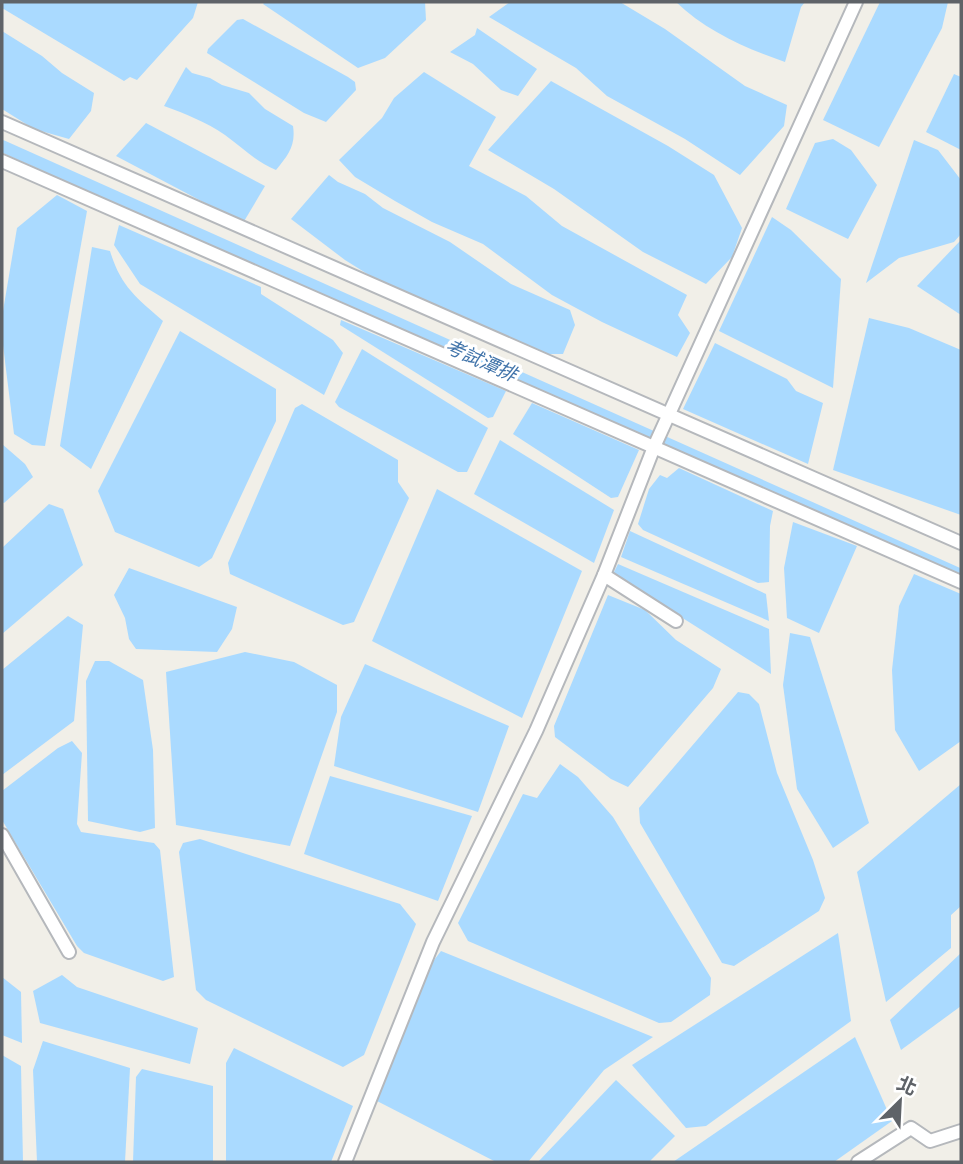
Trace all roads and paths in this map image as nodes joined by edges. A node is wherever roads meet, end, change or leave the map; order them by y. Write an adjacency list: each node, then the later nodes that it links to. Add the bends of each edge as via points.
1 (856, 2): 4 (lane)
2 (2, 122): 4 (lane)
3 (2, 161): 5 (lane)
4 (669, 416): 5 (lane); 6 (lane)
5 (655, 444): 7 (lane); 8 (lane)
6 (961, 542)
7 (604, 575): 9 (lane); 13 (lane, via 536,731 433,942)
8 (961, 582)
9 (676, 621)
10 (2, 835): 11 (lane)
11 (69, 952)
12 (961, 1131): 14 (lane, via 930,1141 911,1128)
13 (345, 1162)
14 (858, 1162)

